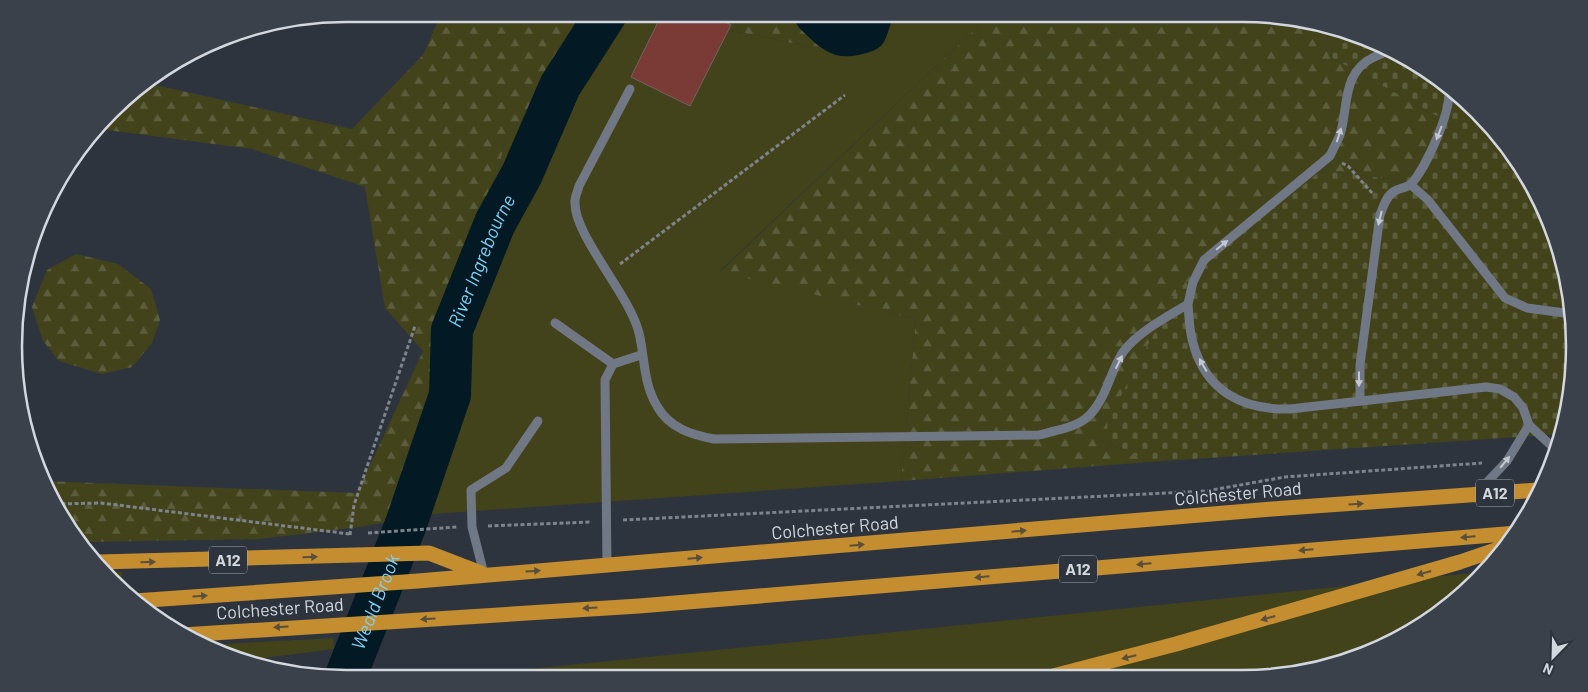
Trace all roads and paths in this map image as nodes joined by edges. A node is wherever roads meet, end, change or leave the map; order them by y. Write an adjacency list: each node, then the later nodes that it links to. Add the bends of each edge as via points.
1 (1381, 54): 5 (lane, one-way to 1, via 1340,135 1346,92 1354,74 1368,60)
2 (630, 89): 8 (lane, via 579,186 575,201 579,225)
3 (845, 95): 8 (path)
4 (1449, 98): 6 (lane, one-way to 6, via 1438,136)
5 (1330, 156): 7 (path, via 1348,166); 9 (lane, one-way to 5, via 1193,282 1204,260)
6 (1411, 185): 7 (lane, via 1394,192); 10 (lane, via 1428,200 1505,298 1526,308)
7 (1384, 205): 15 (lane, one-way to 15, via 1360,365)
8 (609, 273): 13 (lane, via 628,304 639,333)
9 (1188, 304): 13 (lane, one-way to 9, via 657,408 690,434 714,439 1039,435 1068,428 1089,417 1099,406 1123,353 1142,333); 15 (lane, one-way to 9, via 1267,409 1236,400 1216,386 1201,364 1192,342)
10 (1564, 313)
11 (555, 323): 14 (lane)
12 (415, 326): 26 (path, via 354,505)
13 (641, 355): 14 (lane)
14 (613, 364): 23 (lane, via 605,380)
15 (1360, 401): 17 (lane, via 1493,388 1514,397 1523,408)
16 (538, 421): 24 (lane, via 506,468 471,490)
17 (1529, 425): 18 (lane); 21 (lane, one-way to 17, via 1507,460)
18 (1550, 444)
19 (1478, 464): 23 (path, via 1285,477 1206,491)
20 (1531, 491): 21 (highway, Colchester Road / A12)
21 (1475, 495): 32 (highway, Colchester Road / A12, one-way to 21)
22 (64, 504): 26 (path, via 101,503)
23 (606, 521): 24 (path); 32 (lane)
24 (472, 527): 25 (path); 33 (lane)
25 (367, 533)
26 (350, 534): 27 (path); 30 (path)
27 (358, 534)
28 (1505, 534): 35 (highway, Colchester Road / A12, one-way to 35, via 648,605)
29 (1492, 551): 36 (highway, one-way to 36)
30 (353, 556): 31 (highway, A12, one-way to 30); 33 (highway, A12, via 429,553)
31 (105, 562)
32 (607, 565): 33 (highway, Colchester Road / A12, one-way to 32)
33 (484, 574): 34 (highway, Colchester Road / A12, one-way to 33)
34 (146, 600)
35 (199, 634)
36 (1076, 670)

